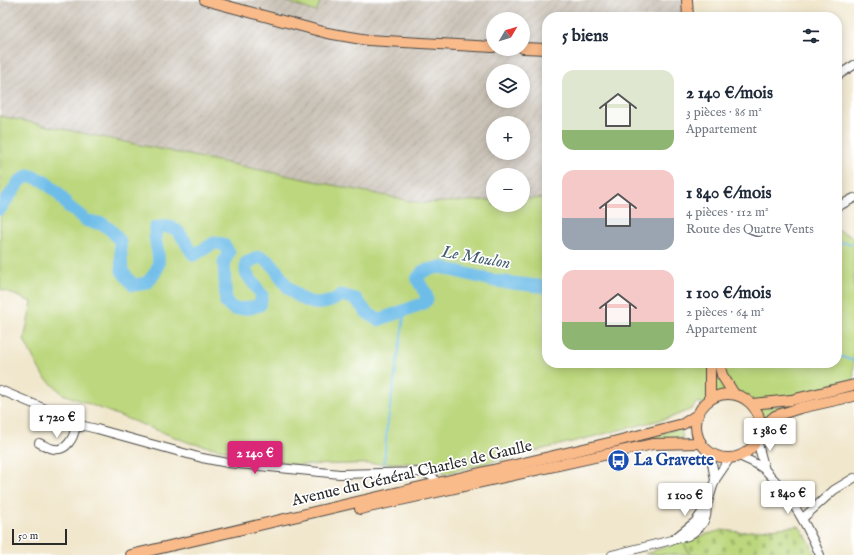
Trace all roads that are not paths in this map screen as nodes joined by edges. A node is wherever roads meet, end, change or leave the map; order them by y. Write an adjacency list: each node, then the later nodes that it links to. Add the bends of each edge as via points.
1 (204, 0): 6 (main road, via 327,33 368,40)
2 (687, 0): 4 (main road)
3 (692, 0): 5 (main road)
4 (688, 12)
5 (693, 12)
6 (486, 48)
7 (530, 48): 8 (main road)
8 (542, 49)
9 (854, 65): 10 (street)
10 (842, 73)
11 (854, 198): 12 (street)
12 (842, 204)
13 (710, 368): 19 (main road)
14 (720, 368): 17 (main road)
15 (854, 384): 20 (main road, via 791,400)
16 (0, 390): 22 (street, via 67,418)
17 (734, 394): 19 (main road, via 722,394); 20 (main road)
18 (854, 396): 23 (main road, via 775,416)
19 (710, 399): 21 (main road, Avenue du Général Charles de Gaulle)
20 (752, 404): 23 (main road, via 758,416)
21 (697, 415): 26 (main road, via 696,430); 32 (main road, Avenue du Général Charles de Gaulle, via 683,424)
22 (75, 428): 25 (street, via 71,440 61,449); 32 (street, via 97,428 171,450 228,463 340,474 422,472 429,474)
23 (760, 429): 24 (main road)
24 (757, 440): 28 (main road, via 746,452); 29 (street)
25 (39, 443)
26 (701, 444): 27 (main road); 32 (main road, Avenue du Général Charles de Gaulle, via 653,444)
27 (710, 452): 28 (main road, via 716,456); 31 (street)
28 (734, 457): 29 (street, via 752,461); 31 (street)
29 (765, 470): 34 (street)
30 (854, 478): 34 (street, via 834,490)
31 (715, 480): 33 (street)
32 (439, 487): 36 (main road, Avenue du Général Charles de Gaulle); 37 (main road, Avenue du Général Charles de Gaulle)
33 (706, 507): 35 (street, via 695,522); 35 (street, via 700,521 703,526 688,536)
34 (803, 518): 39 (street)
35 (674, 538): 38 (street)
36 (131, 555)
37 (159, 555)
38 (612, 555)
39 (820, 555)

